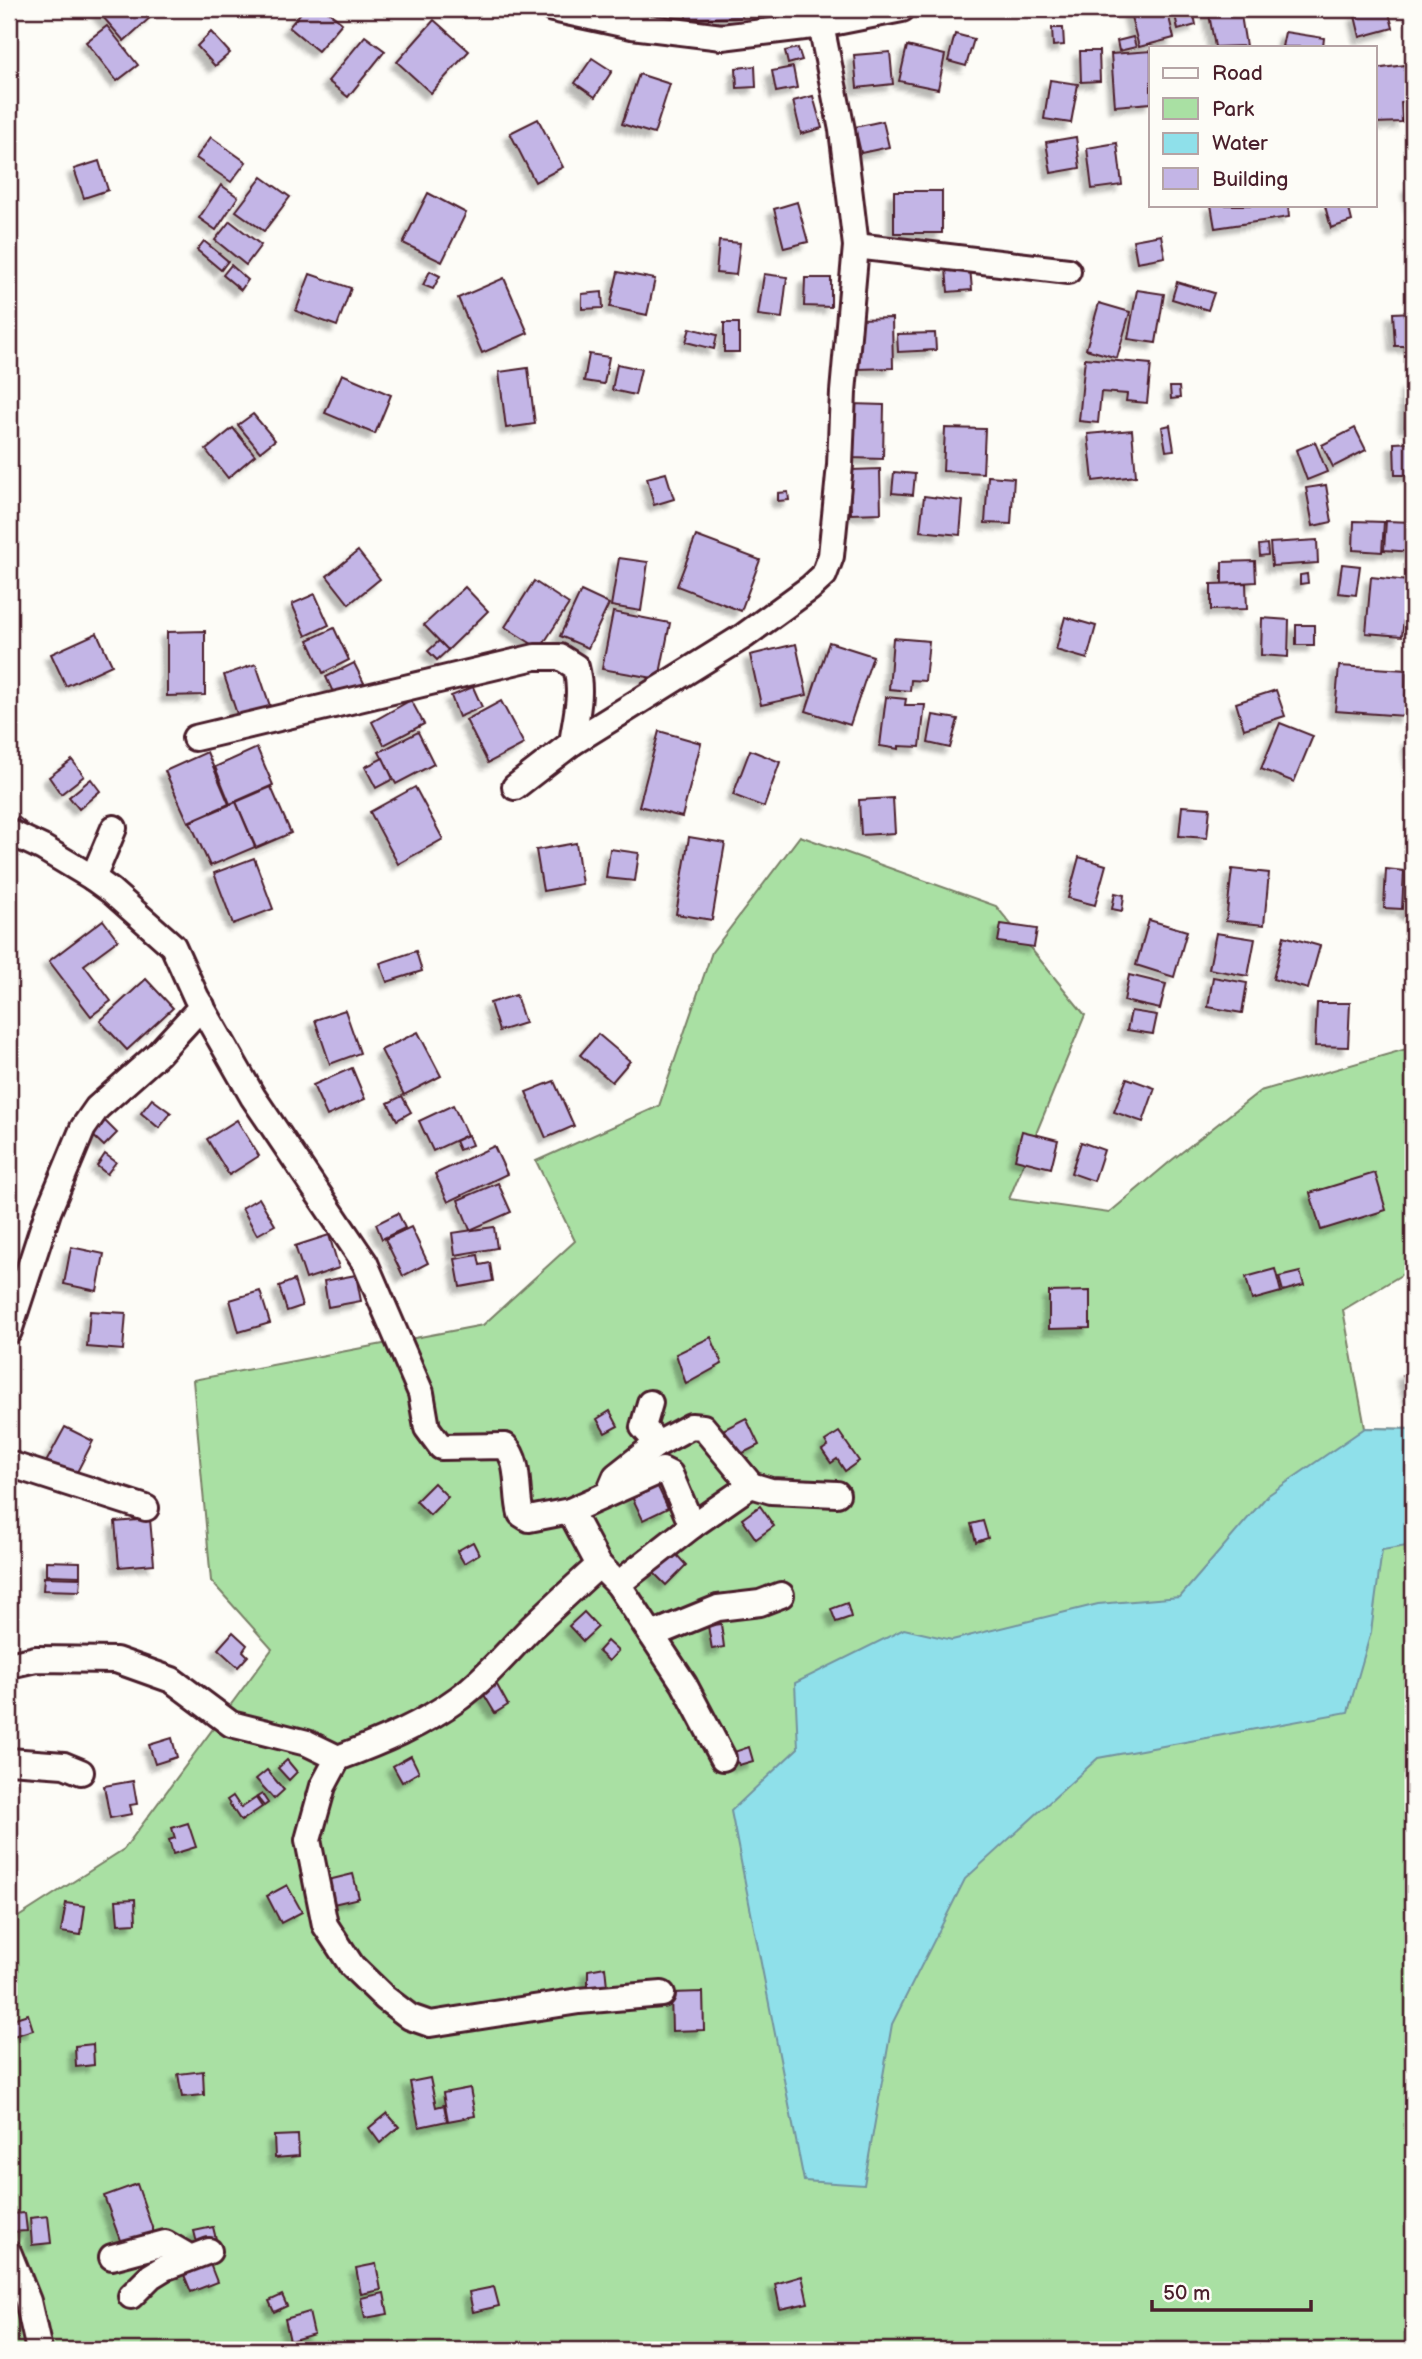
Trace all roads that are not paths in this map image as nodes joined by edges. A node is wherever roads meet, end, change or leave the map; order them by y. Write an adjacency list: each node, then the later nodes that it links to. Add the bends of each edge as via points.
1 (553, 9): 3 (street, via 632,26 722,37)
2 (902, 9): 3 (street)
3 (821, 25): 4 (street, via 842,130)
4 (856, 246): 5 (street); 7 (street, via 839,478 831,556 824,575 744,636)
5 (1068, 271)
6 (195, 738): 7 (street, via 500,664 560,657 576,667 580,680)
7 (572, 743): 8 (street)
8 (515, 787)
9 (114, 828): 11 (street)
10 (9, 832): 11 (street)
11 (93, 878): 12 (street, via 173,946)
12 (202, 1006): 13 (street, via 158,1054 97,1108 83,1128 48,1212); 21 (street, via 253,1097 365,1263 421,1393 427,1428 434,1440 441,1447 505,1446 515,1465 521,1514 528,1519)
13 (9, 1331)
14 (650, 1403): 15 (street, via 643,1427)
15 (654, 1446): 17 (street, via 691,1426 703,1427); 18 (street, via 616,1476)
16 (9, 1464): 20 (street)
17 (751, 1485): 19 (street, via 771,1491); 22 (street)
18 (608, 1494): 21 (street); 22 (street, via 662,1470 670,1474)
19 (837, 1494)
20 (146, 1508)
21 (570, 1511): 23 (street)
22 (692, 1526): 24 (street)
23 (599, 1565): 24 (street); 28 (street, via 460,1698 393,1737)
24 (618, 1584): 26 (street)
25 (781, 1595): 26 (street, via 760,1603 718,1608)
26 (652, 1635): 29 (street)
27 (9, 1665): 28 (street, via 36,1660 116,1660 172,1680 231,1724 297,1740)
28 (338, 1758): 32 (street, via 323,1786 307,1840 326,1925 352,1966 410,2017 430,2024 579,2001)
29 (723, 1758)
30 (9, 1761): 31 (street, via 64,1765)
31 (80, 1772)
32 (662, 1994)
33 (9, 2254): 36 (street, via 28,2301)
34 (112, 2257): 35 (street, via 165,2243 184,2254 198,2255 164,2268)
35 (131, 2296)
36 (39, 2350)

